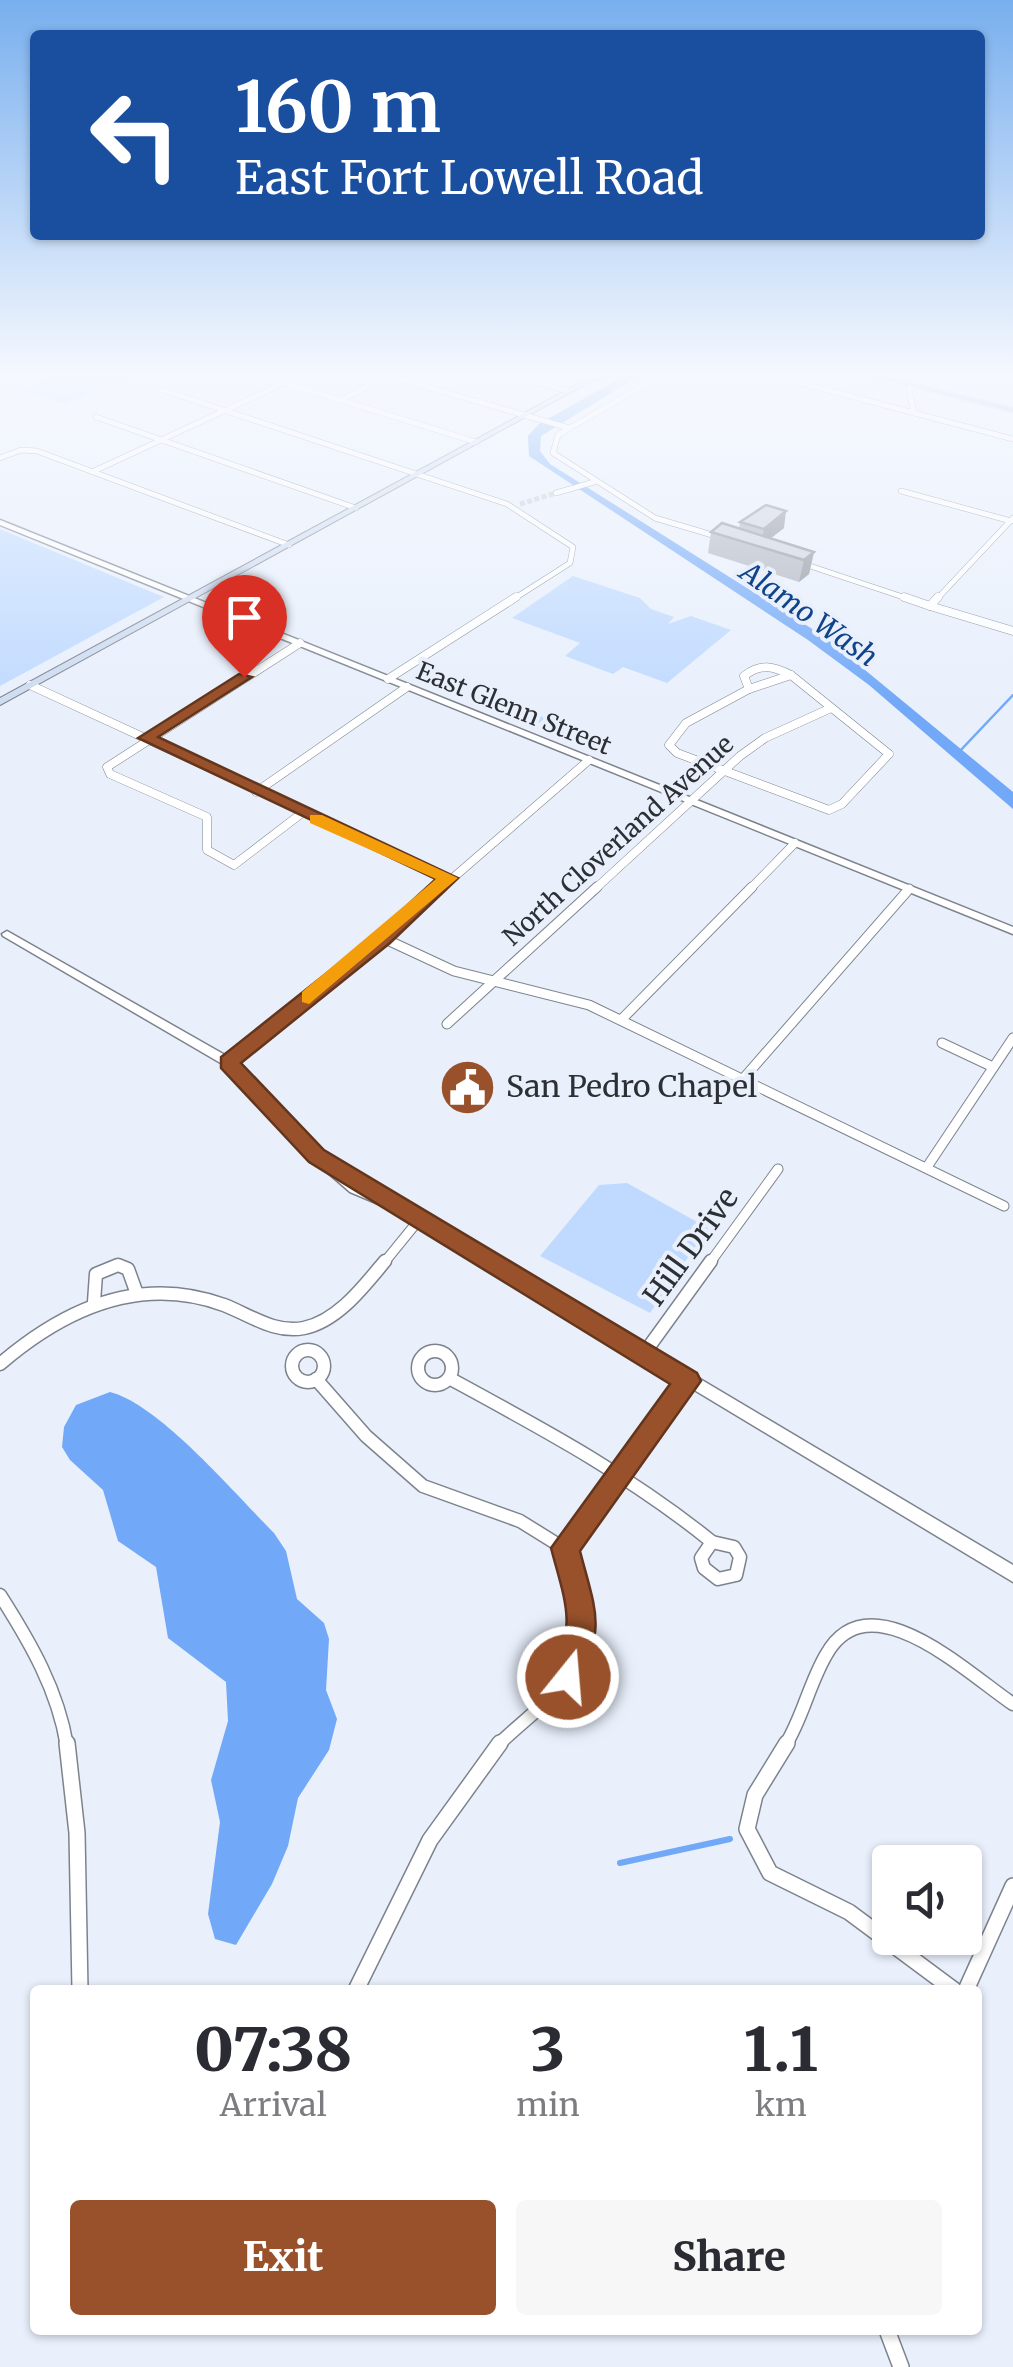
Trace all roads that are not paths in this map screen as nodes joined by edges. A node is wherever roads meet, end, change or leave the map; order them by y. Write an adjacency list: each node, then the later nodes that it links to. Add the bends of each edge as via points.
1 (126, 484): 13 (street)
2 (289, 484): 9 (street)
3 (398, 484): 9 (main road)
4 (448, 484): 20 (street, via 516,505 576,554)
5 (586, 484): 8 (street)
6 (593, 484): 12 (street, via 655,518)
7 (902, 491): 10 (street)
8 (556, 494)
9 (356, 508): 13 (main road)
10 (1012, 520): 16 (street)
11 (0, 522): 15 (street, East Glenn Street)
12 (729, 540)
13 (289, 545): 15 (main road)
14 (796, 561): 16 (street)
15 (190, 599): 18 (street, East Glenn Street); 21 (main road)
16 (930, 606): 17 (street)
17 (1013, 632)
18 (300, 643): 20 (street, East Glenn Street); 26 (street)
19 (791, 675): 23 (street); 23 (street, via 765,664 754,667 744,676); 25 (street)
20 (388, 679): 22 (street, East Glenn Street)
21 (30, 686): 24 (main road); 26 (street)
22 (407, 686): 27 (street, East Glenn Street); 29 (street)
23 (748, 689): 28 (street, via 680,729 669,745)
24 (0, 702)
25 (831, 708): 28 (street, North Cloverland Avenue, via 765,738); 28 (street, via 889,754 842,804 830,810)
26 (146, 738): 29 (street); 31 (street, via 110,761 110,774 206,818 206,852 234,864)
27 (589, 760): 30 (street, East Glenn Street); 33 (street)
28 (722, 770): 30 (street, North Cloverland Avenue)
29 (256, 792): 31 (street)
30 (688, 800): 32 (street, East Glenn Street); 38 (street, North Cloverland Avenue)
31 (302, 813): 33 (street)
32 (795, 843): 34 (street, East Glenn Street); 39 (street)
33 (448, 878): 37 (street)
34 (909, 889): 36 (street, East Glenn Street); 45 (street)
35 (2, 931): 43 (street)
36 (1013, 931)
37 (383, 938): 38 (street, via 454,970); 43 (street)
38 (494, 979): 39 (street); 40 (street, North Cloverland Avenue)
39 (621, 1020): 45 (street)
40 (447, 1024)
41 (1013, 1038): 44 (street)
42 (942, 1043): 44 (street)
43 (228, 1062): 49 (street, via 316,1156)
44 (993, 1067): 46 (street)
45 (743, 1079): 46 (street)
46 (927, 1168): 48 (street)
47 (778, 1169): 52 (street, Hill Drive)
48 (1004, 1206)
49 (418, 1221): 50 (street, via 336,1313 314,1326 263,1325 182,1293); 52 (street)
50 (137, 1294): 51 (street); 51 (street, via 128,1269 118,1265 96,1274)
51 (94, 1302): 53 (street, via 59,1317)
52 (643, 1354): 56 (street)
53 (0, 1364)
54 (449, 1378): 57 (street)
55 (316, 1379): 59 (street, via 423,1486 520,1521)
56 (688, 1381): 57 (street); 60 (street)
57 (621, 1476): 58 (street); 59 (street)
58 (712, 1542)
59 (565, 1548): 65 (street, via 583,1640 568,1677 542,1710 491,1752 431,1831)
60 (1013, 1574)
61 (0, 1596): 64 (street, via 36,1650 72,1748)
62 (1013, 1704): 66 (street, via 904,1630 889,1623 859,1625 825,1656 804,1716 748,1810 751,1844 770,1873 849,1912)
63 (1013, 1886): 67 (street)
64 (80, 1985)
65 (358, 1985)
66 (947, 1985)
67 (968, 1985)
68 (890, 2335): 69 (street)
69 (901, 2367)

